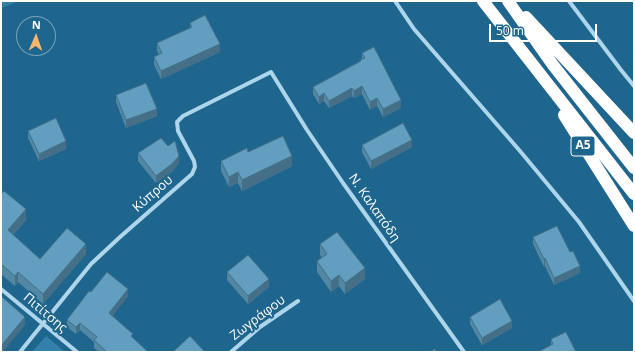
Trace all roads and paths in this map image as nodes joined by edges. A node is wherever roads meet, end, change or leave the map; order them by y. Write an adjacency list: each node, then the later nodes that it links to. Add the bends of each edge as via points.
1 (395, 1): 15 (street, via 414,29 579,222)
2 (484, 1): 6 (highway, Α5)
3 (508, 1): 10 (highway, via 552,65)
4 (512, 1): 9 (highway)
5 (569, 1): 8 (street)
6 (533, 65): 11 (highway); 12 (highway, Α5)
7 (271, 72): 16 (street, Κύπρου, via 183,116 177,122 178,131 194,161 192,174 99,256); 20 (street, Ν. Καλαπόδη, via 343,183)
8 (634, 86)
9 (634, 134)
10 (634, 168)
11 (634, 194)
12 (634, 226)
13 (1, 289): 16 (street, Πιτίτσης)
14 (298, 300): 19 (street, Ζωγράφου)
15 (634, 301)
16 (44, 324): 17 (street, Κύπρου); 18 (street, Πιτίτσης)
17 (20, 352)
18 (77, 352)
19 (231, 352)
20 (464, 352)

